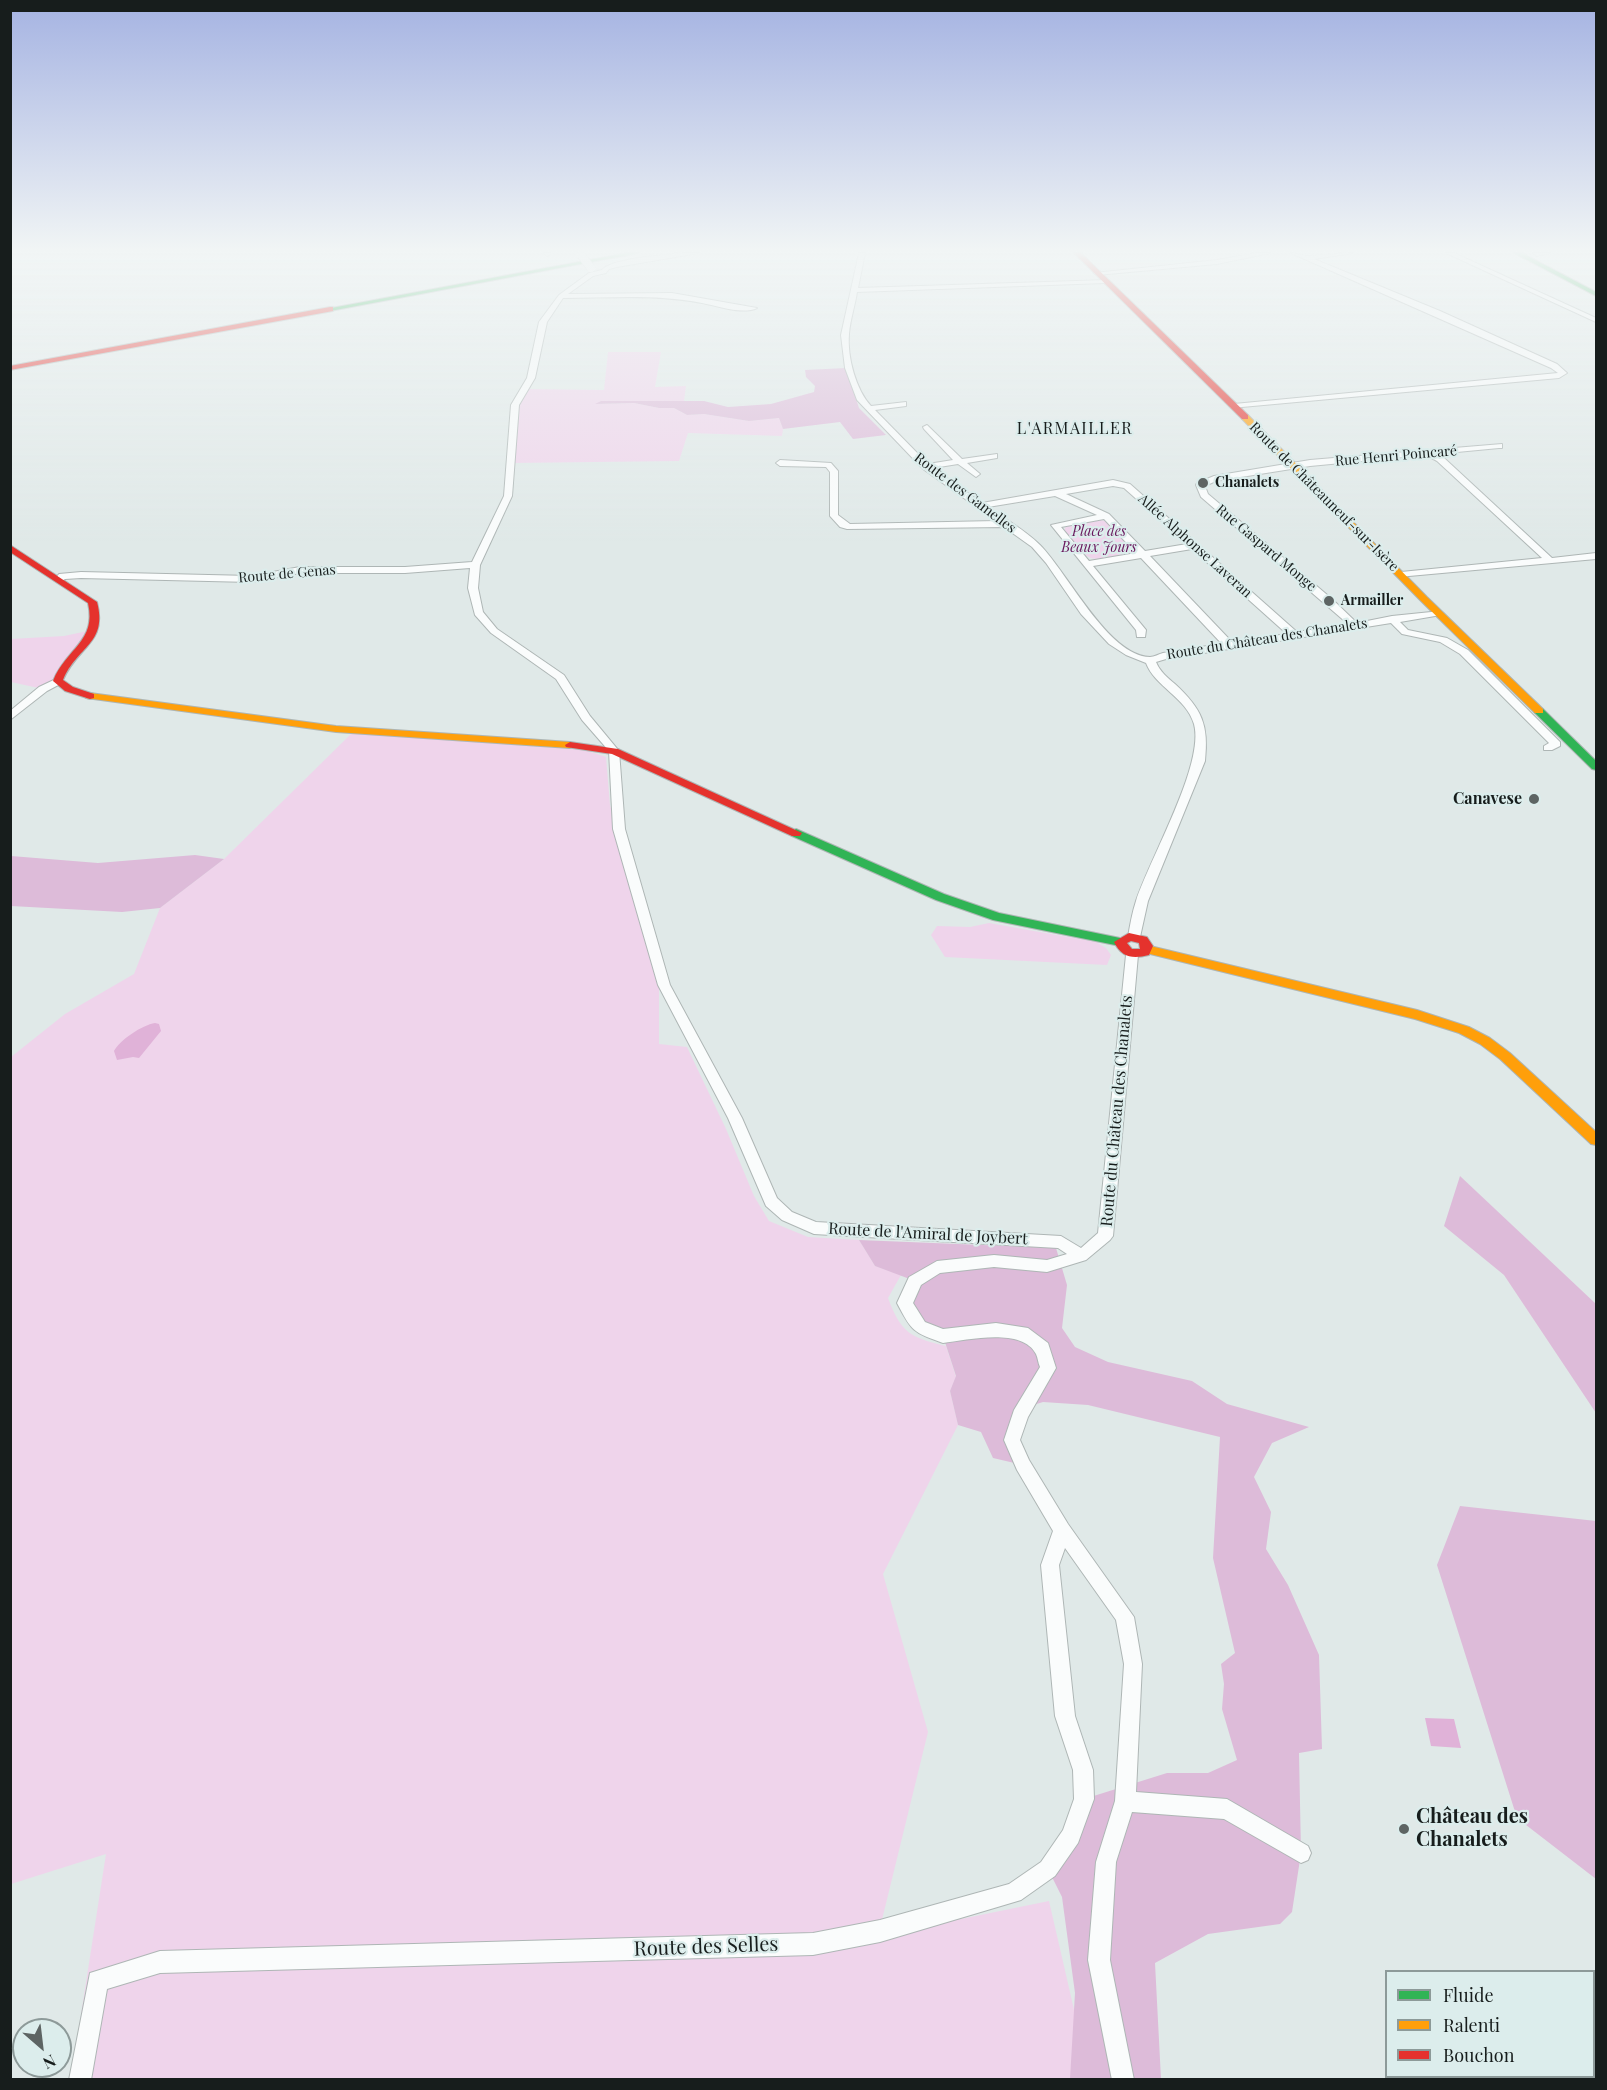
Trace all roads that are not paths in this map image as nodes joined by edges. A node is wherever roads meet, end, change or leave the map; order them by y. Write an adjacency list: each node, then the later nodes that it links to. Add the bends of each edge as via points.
1 (99, 351): 7 (main road)
2 (124, 351): 8 (main road)
3 (537, 351): 31 (street, via 531,378 515,405 508,496)
4 (846, 351): 11 (street, Route des Gamelles, via 861,400)
5 (1177, 351): 10 (main road, Route de Châteauneuf-sur-Isère)
6 (1520, 351): 10 (street, via 1563,374)
7 (10, 367)
8 (10, 382)
9 (903, 405): 11 (street)
10 (1234, 406): 18 (main road, Route de Châteauneuf-sur-Isère)
11 (868, 409): 19 (street, Route des Gamelles)
12 (927, 427): 16 (street)
13 (1499, 446): 14 (street, Rue Henri Poincaré)
14 (1427, 453): 18 (street, Rue Henri Poincaré); 29 (street, via 1440,459)
15 (994, 456): 16 (street)
16 (959, 461): 19 (street); 20 (street)
17 (780, 463): 24 (street, via 828,465 834,471 834,516 850,527)
18 (1293, 466): 32 (main road, Route de Châteauneuf-sur-Isère); 36 (street, Rue Gaspard Monge, via 1207,480 1199,488)
19 (926, 467): 22 (street, Route des Gamelles)
20 (976, 474)
21 (1057, 493): 22 (street, Allée Alphonse Laveran); 23 (street); 25 (street, Allée Alphonse Laveran, via 1113,483 1126,486)
22 (980, 506): 24 (street, Route des Gamelles)
23 (1106, 516): 27 (street); 30 (street, via 1055,525)
24 (1006, 524): 40 (street, Route des Gamelles, via 1048,558 1096,627 1125,652)
25 (1194, 546): 27 (street); 38 (street, Allée Alphonse Laveran)
26 (10, 548): 33 (main road)
27 (1143, 554): 30 (street); 39 (street)
28 (1596, 556): 29 (street)
29 (1550, 561): 32 (street)
30 (1087, 564): 37 (street, via 1141,630)
31 (475, 565): 33 (street, Route de Genas, via 309,570 251,579); 44 (street, via 473,588 478,613 494,631 560,677 586,718)
32 (1401, 575): 34 (main road, Route de Châteauneuf-sur-Isère)
33 (59, 576): 41 (main road, via 93,602 99,613 97,629 67,658)
34 (1438, 613): 35 (street, Route du Château des Chanalets); 45 (main road, Route de Châteauneuf-sur-Isère)
35 (1392, 619): 36 (street, Route du Château des Chanalets); 43 (street, via 1405,632 1443,640 1464,652 1556,744)
36 (1354, 625): 38 (street, Route du Château des Chanalets)
37 (1141, 635)
38 (1294, 635): 39 (street, Route du Château des Chanalets)
39 (1229, 645): 40 (street, Route du Château des Chanalets)
40 (1151, 661): 46 (street, Route du Château des Chanalets, via 1196,712 1202,746 1142,901)
41 (58, 681): 42 (street); 44 (main road, via 94,698 324,728)
42 (10, 717)
43 (1548, 748)
44 (614, 751): 47 (main road, via 940,897 997,917); 51 (street, Route de l'Amiral de Joybert, via 619,829 664,985 735,1118 771,1202 787,1216 814,1228 1061,1242)
45 (1596, 767)
46 (1134, 937): 47 (main road); 48 (main road, via 1145,943)
47 (1120, 942): 49 (main road, via 1124,951)
48 (1146, 949): 49 (main road, via 1142,954); 50 (main road, via 1464,1030 1505,1056)
49 (1132, 955): 51 (street, Route du Château des Chanalets, via 1106,1236)
50 (1596, 1140)
51 (1081, 1256): 52 (street, Route de l'Amiral de Joybert, via 1047,1266 994,1261 937,1267 915,1281 905,1303 919,1327 943,1336 996,1330 1022,1333 1042,1348 1048,1368 1020,1415 1012,1440)
52 (1062, 1530): 53 (street, Route de l'Amiral de Joybert, via 1125,1617 1133,1664); 55 (street, Route des Selles, via 1050,1565 1065,1716 1083,1770 1084,1799 1071,1836 1048,1869 1014,1893 880,1931 813,1944 160,1962 98,1981)
53 (1125, 1801): 54 (street, via 1227,1809); 56 (street, Route de l'Amiral de Joybert, via 1106,1862 1099,1960)
54 (1301, 1853)
55 (80, 2079)
56 (1123, 2079)

